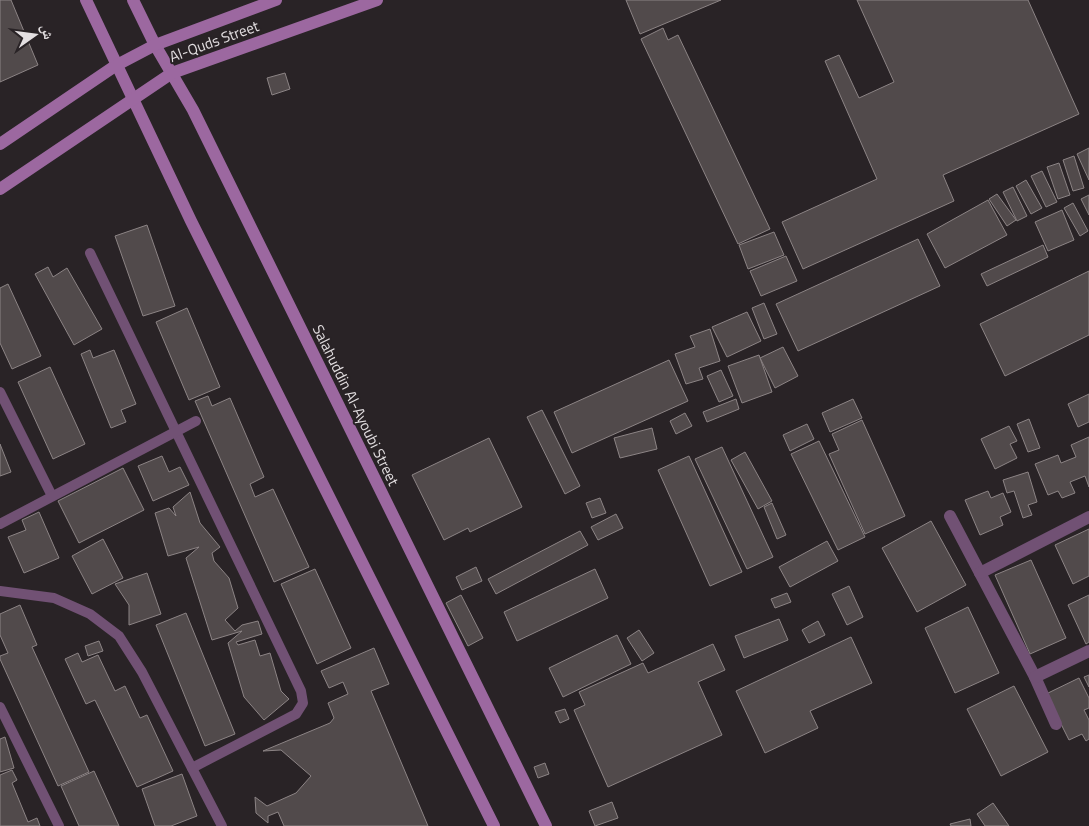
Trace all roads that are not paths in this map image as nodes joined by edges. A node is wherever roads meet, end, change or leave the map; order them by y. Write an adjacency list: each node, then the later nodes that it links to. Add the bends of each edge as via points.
1 (86, 0): 6 (street)
2 (133, 0): 5 (street, Salahuddin Al-Ayoubi Street)
3 (276, 0): 5 (street, Al-Quds Street)
4 (377, 0): 7 (street, Al-Quds Street)
5 (156, 45): 6 (street, Al-Quds Street); 7 (street, Salahuddin Al-Ayoubi Street)
6 (116, 66): 8 (street); 9 (street, Al-Quds Street)
7 (172, 73): 8 (street, Al-Quds Street); 29 (street, Salahuddin Al-Ayoubi Street)
8 (132, 98): 10 (street, Al-Quds Street); 28 (street)
9 (0, 144)
10 (0, 189)
11 (90, 253): 14 (lane)
12 (0, 392): 15 (lane)
13 (196, 421): 14 (lane)
14 (175, 432): 15 (lane); 25 (lane, via 301,692 303,703 287,720)
15 (52, 496): 18 (lane)
16 (950, 516): 19 (street)
17 (1089, 517): 19 (street)
18 (0, 524)
19 (980, 573): 22 (street)
20 (0, 591): 25 (lane, via 54,598 90,614 119,636 142,672)
21 (1089, 651): 22 (street)
22 (1035, 678): 24 (street)
23 (0, 707): 26 (lane)
24 (1056, 724)
25 (192, 768): 27 (lane)
26 (59, 826)
27 (222, 826)
28 (494, 826)
29 (546, 826)

